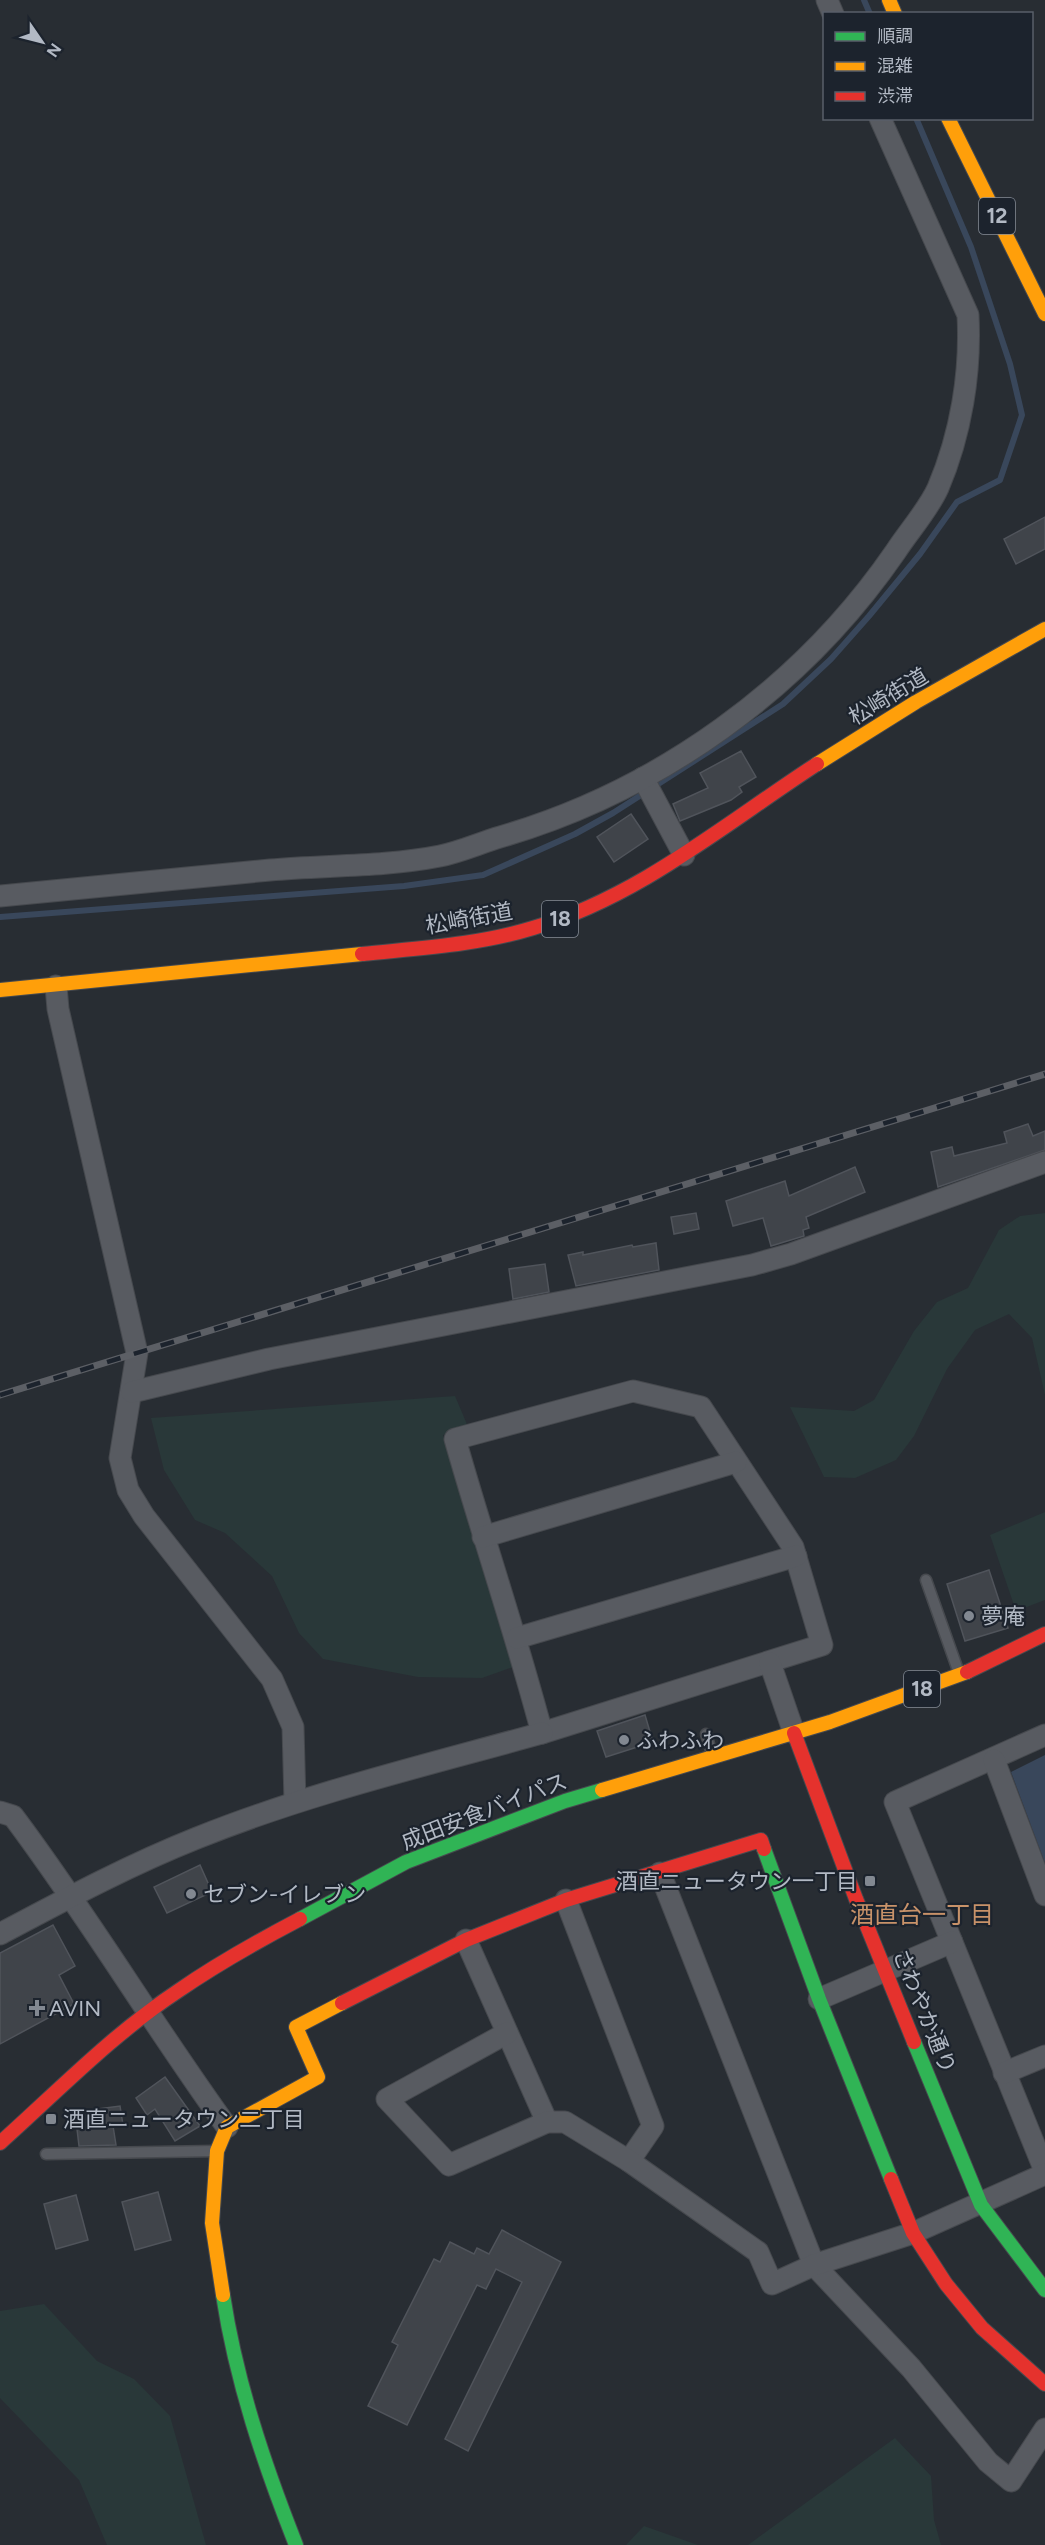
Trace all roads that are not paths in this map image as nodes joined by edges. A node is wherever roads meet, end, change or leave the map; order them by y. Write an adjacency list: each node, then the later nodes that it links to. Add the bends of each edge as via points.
1 (881, 120): 5 (street, via 968,315 969,347 957,433 937,490 873,584 805,662 751,707 684,754)
2 (949, 120): 3 (main road, 12)
3 (1045, 315)
4 (1045, 629): 6 (main road, 松崎街道 / 18, via 841,748)
5 (648, 788): 6 (street); 7 (street, via 442,856)
6 (684, 855): 8 (main road, 松崎街道 / 18, via 594,905 548,924 497,938)
7 (0, 896)
8 (56, 986): 9 (main road, 松崎街道 / 18); 11 (street, via 58,1009 137,1353)
9 (0, 990)
10 (1045, 1162): 11 (street, via 802,1251 752,1265 268,1359)
11 (132, 1392): 26 (street, via 120,1458 128,1490 144,1516 272,1679 293,1727)
12 (736, 1462): 13 (street); 13 (street, via 701,1407 633,1391 455,1439); 14 (street)
13 (483, 1537): 17 (street)
14 (796, 1556): 17 (street); 18 (street, via 822,1645)
15 (926, 1580): 19 (lane)
16 (1045, 1634): 19 (main road, 成田安食バイパス / 18)
17 (517, 1638): 20 (street)
18 (770, 1663): 20 (street); 21 (street)
19 (959, 1676): 21 (main road, 成田安食バイパス / 18)
20 (542, 1733): 26 (street)
21 (794, 1733): 24 (main road, 成田安食バイパス / 18); 35 (main road, さわやか通り)
22 (706, 1734): 24 (lane)
23 (1045, 1736): 25 (street)
24 (713, 1757): 37 (main road, 成田安食バイパス / 18, via 565,1801 406,1862 249,1946 176,1992)
25 (994, 1760): 29 (street); 34 (street, via 895,1802)
26 (295, 1802): 30 (street, via 196,1838)
27 (0, 1812): 30 (street, via 13,1816)
28 (660, 1873): 31 (main road); 36 (main road, via 761,1840); 50 (street)
29 (1045, 1894)
30 (71, 1896): 32 (street); 37 (street)
31 (566, 1900): 33 (main road); 46 (street, via 653,2126)
32 (0, 1934)
33 (466, 1940): 38 (street); 42 (main road, via 296,2026 318,2077)
34 (952, 1942): 35 (street); 40 (street)
35 (885, 1970): 36 (street); 48 (main road, さわやか通り)
36 (819, 1999): 49 (main road)
37 (149, 2015): 42 (street); 43 (main road, 成田安食バイパス / 18, via 115,2040)
38 (507, 2033): 41 (street); 41 (street, via 387,2099 449,2165)
39 (1045, 2056): 40 (street)
40 (1004, 2073): 47 (street)
41 (547, 2122): 46 (street, via 565,2122)
42 (227, 2127): 44 (main road)
43 (0, 2144)
44 (217, 2151): 45 (lane); 54 (main road, via 212,2223 228,2329 266,2465)
45 (46, 2154)
46 (629, 2161): 50 (street, via 758,2252 772,2284)
47 (1045, 2173): 48 (street)
48 (981, 2205): 49 (street); 51 (main road, さわやか通り)
49 (913, 2233): 50 (street); 52 (main road, via 946,2284 982,2328)
50 (814, 2265): 53 (street, via 911,2368 988,2462 1011,2481)
51 (1045, 2290)
52 (1045, 2384)
53 (1045, 2429)
54 (296, 2545)

